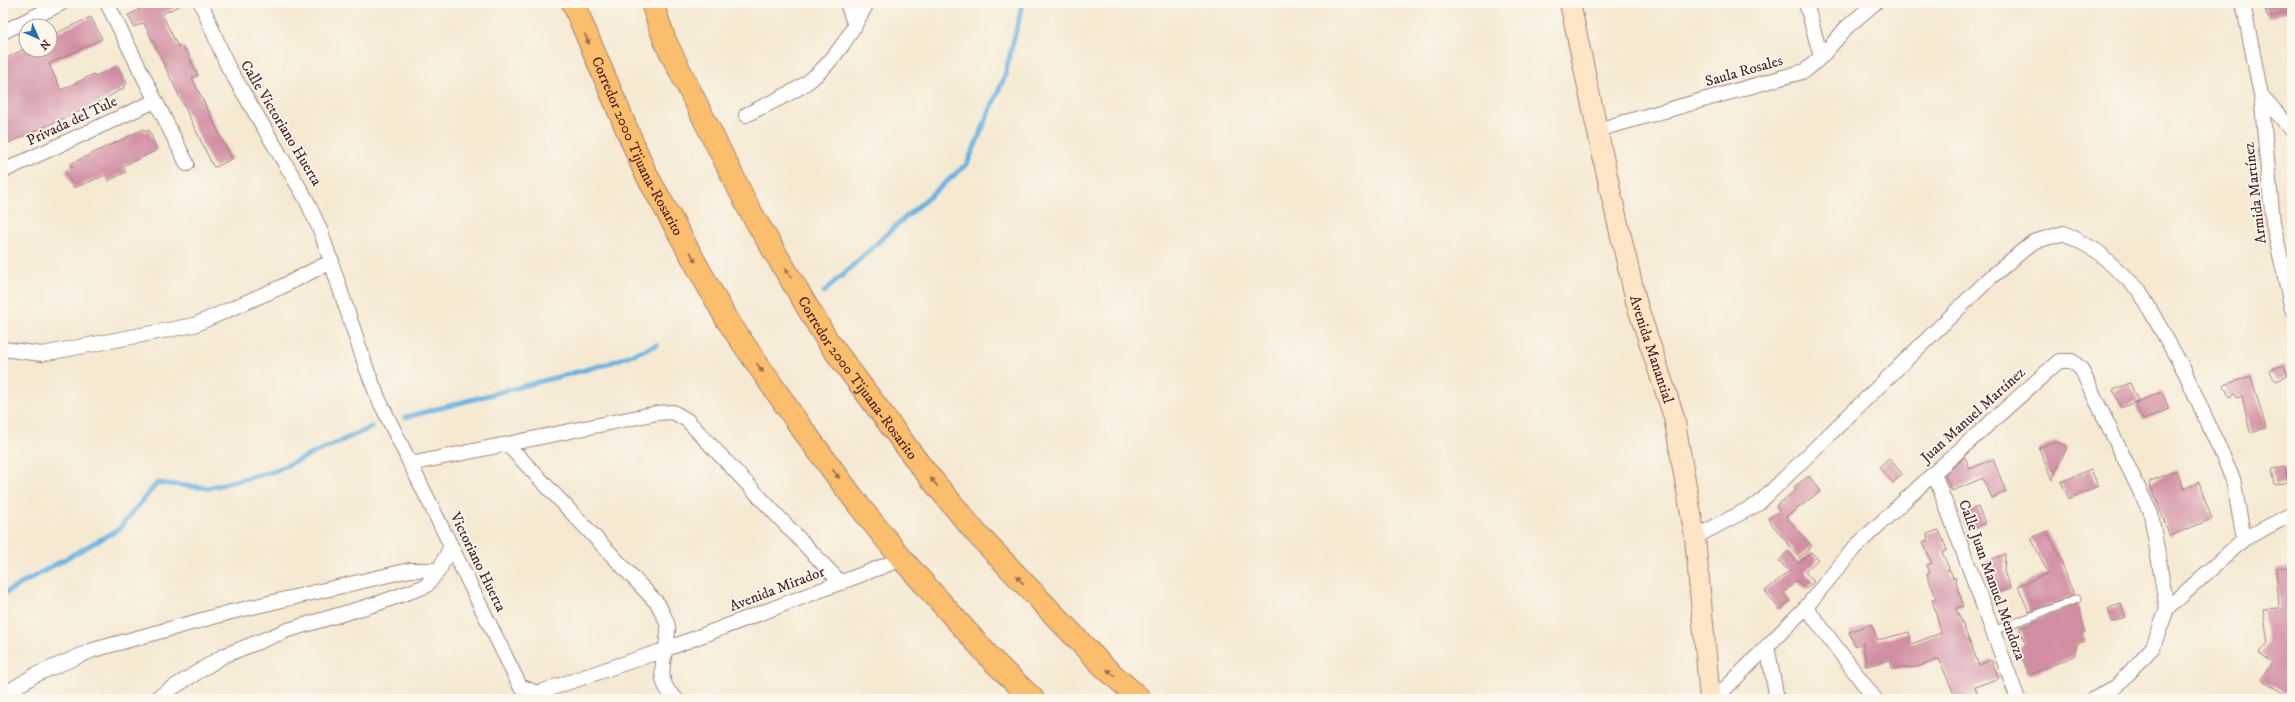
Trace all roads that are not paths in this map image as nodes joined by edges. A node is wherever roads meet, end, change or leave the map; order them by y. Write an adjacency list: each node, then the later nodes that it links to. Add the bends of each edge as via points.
1 (62, 3): 13 (street)
2 (107, 3): 16 (street)
3 (201, 3): 22 (street, Calle Victoriano Huerta, via 227,65 306,199)
4 (573, 3): 32 (highway, Corredor 2000 Tijuana-Rosarito, one-way to 32, via 645,172 727,320 800,426)
5 (652, 3): 45 (highway, Corredor 2000 Tijuana-Rosarito, one-way to 5, via 1102,665 976,533 916,460 827,340 750,209 665,41)
6 (847, 3): 12 (street)
7 (867, 3): 12 (street)
8 (1570, 3): 18 (main road, Avenida Manantial)
9 (1806, 3): 14 (street)
10 (1874, 3): 14 (street, Saula Rosales, via 1847,27)
11 (2243, 3): 15 (street, Armida Martínez)
12 (855, 26): 17 (street, via 841,49 808,82)
13 (3, 32)
14 (1821, 57): 18 (street, Saula Rosales, via 1805,72)
15 (2261, 95): 19 (street); 23 (street, Armida Martínez, via 2273,223)
16 (155, 101): 20 (street); 21 (street, Privada del Tule)
17 (746, 115)
18 (1597, 130): 29 (main road, Avenida Manantial, via 1637,305 1674,417)
19 (2292, 130)
20 (187, 164)
21 (3, 171)
22 (332, 261): 24 (street, via 281,287 194,325 42,354); 26 (street, Victoriano Huerta, via 367,370)
23 (2292, 309)
24 (3, 348)
25 (507, 444): 26 (street); 34 (street, via 657,413 673,412 687,420); 40 (street, via 658,604 668,626)
26 (410, 464): 31 (street, Victoriano Huerta)
27 (1934, 473): 36 (street, Juan Manuel Martínez, via 1855,547); 37 (street, Juan Manuel Martínez, via 2059,362 2072,362 2081,369 2152,514); 38 (street, Calle Juan Manuel Mendoza)
28 (2292, 514): 30 (street)
29 (1696, 537): 30 (street, via 1758,504 1990,278 2033,242 2064,233 2097,251 2139,290 2185,372 2233,479); 46 (main road, Avenida Manantial)
30 (2244, 539): 37 (street)
31 (451, 546): 33 (street); 40 (street, Victoriano Huerta, via 520,686 527,690 537,693)
32 (902, 559): 34 (street, Avenida Mirador); 44 (highway, Corredor 2000 Tijuana-Rosarito, via 993,661)
33 (439, 570): 41 (street, via 410,570 231,612 93,650 35,675); 42 (street, via 426,586 288,630 224,656)
34 (841, 583): 40 (street, Avenida Mirador)
35 (2077, 599): 38 (lane)
36 (1806, 607): 39 (street, Juan Manuel Martínez); 49 (street)
37 (2167, 609): 51 (street, via 2153,648 2117,686)
38 (1993, 631): 50 (street, Calle Juan Manuel Mendoza)
39 (1767, 646): 47 (street, Juan Manuel Martínez); 48 (street)
40 (664, 650): 43 (street, via 662,672 667,692)
41 (3, 695)
42 (155, 699)
43 (676, 699)
44 (1033, 699)
45 (1140, 699)
46 (1710, 699)
47 (1716, 699)
48 (1777, 699)
49 (1875, 699)
50 (2018, 699)
51 (2094, 699)

